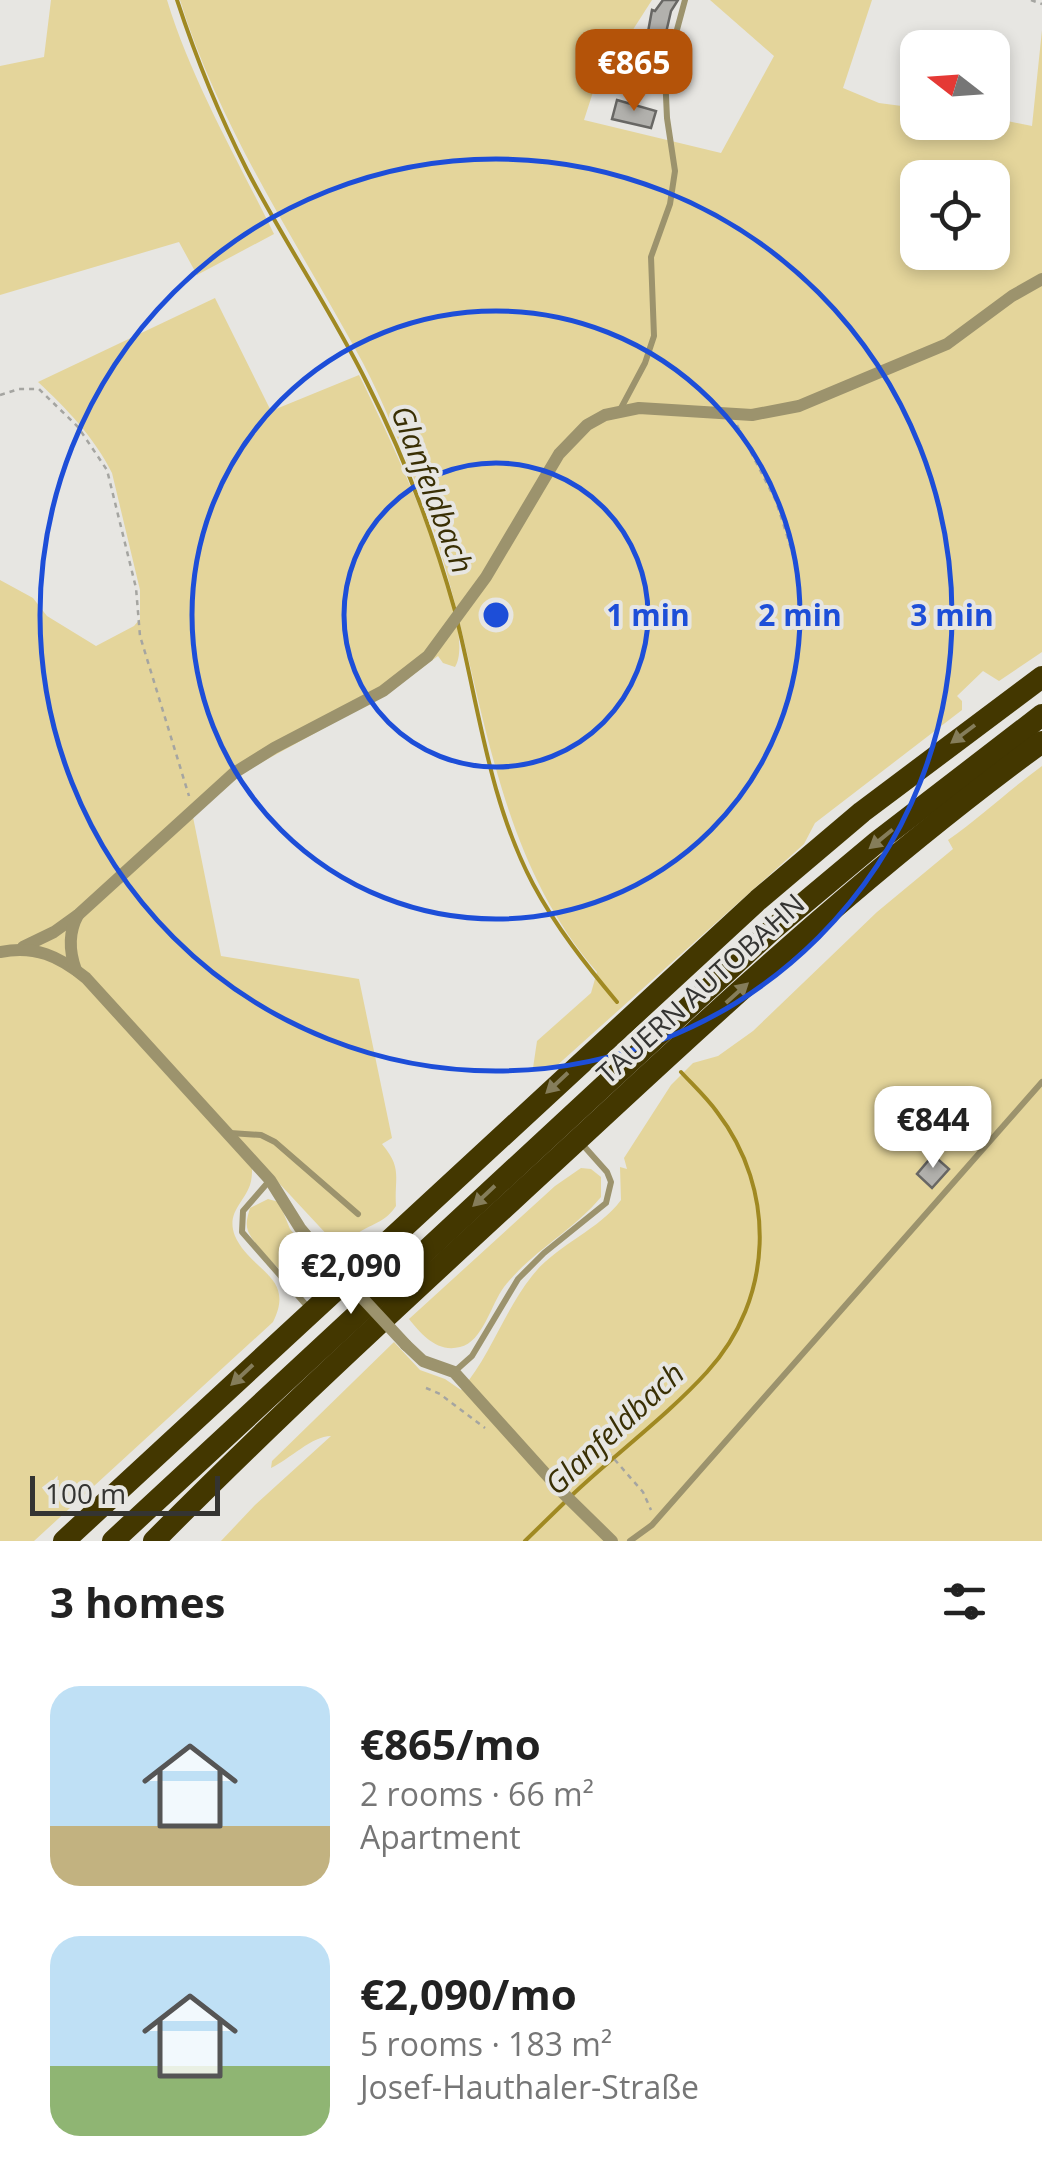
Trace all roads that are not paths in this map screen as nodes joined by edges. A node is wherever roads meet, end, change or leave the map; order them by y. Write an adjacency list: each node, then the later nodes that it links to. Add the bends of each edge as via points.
1 (685, 0): 3 (lane, via 665,74 675,171 651,257 654,336)
2 (1042, 279): 3 (street, via 946,344 800,406 732,416 660,408)
3 (620, 412): 7 (street, via 595,420 568,442 428,656 401,679 249,763)
4 (1042, 677): 17 (highway, one-way to 17, via 758,900)
5 (1042, 715): 16 (highway, one-way to 16, via 773,929)
6 (1042, 742): 13 (highway, TAUERN AUTOBAHN, one-way to 6, via 812,925)
7 (79, 914): 8 (street); 10 (street, via 70,946)
8 (24, 948): 9 (street); 10 (street)
9 (0, 952)
10 (76, 970): 12 (street)
11 (1042, 1082): 23 (lane, via 652,1524)
12 (228, 1133): 14 (street); 15 (lane, via 275,1142)
13 (577, 1140): 16 (highway, TAUERN AUTOBAHN); 18 (lane, via 607,1172 606,1203 518,1279 472,1356)
14 (270, 1180): 17 (lane, via 243,1211 242,1232); 18 (street, bridge, via 300,1228 406,1345 423,1361)
15 (358, 1214)
16 (404, 1285): 20 (highway); 21 (highway)
17 (312, 1311): 19 (highway, one-way to 19)
18 (454, 1372): 22 (street)
19 (64, 1541)
20 (113, 1541)
21 (154, 1541)
22 (612, 1541)
23 (630, 1541)

